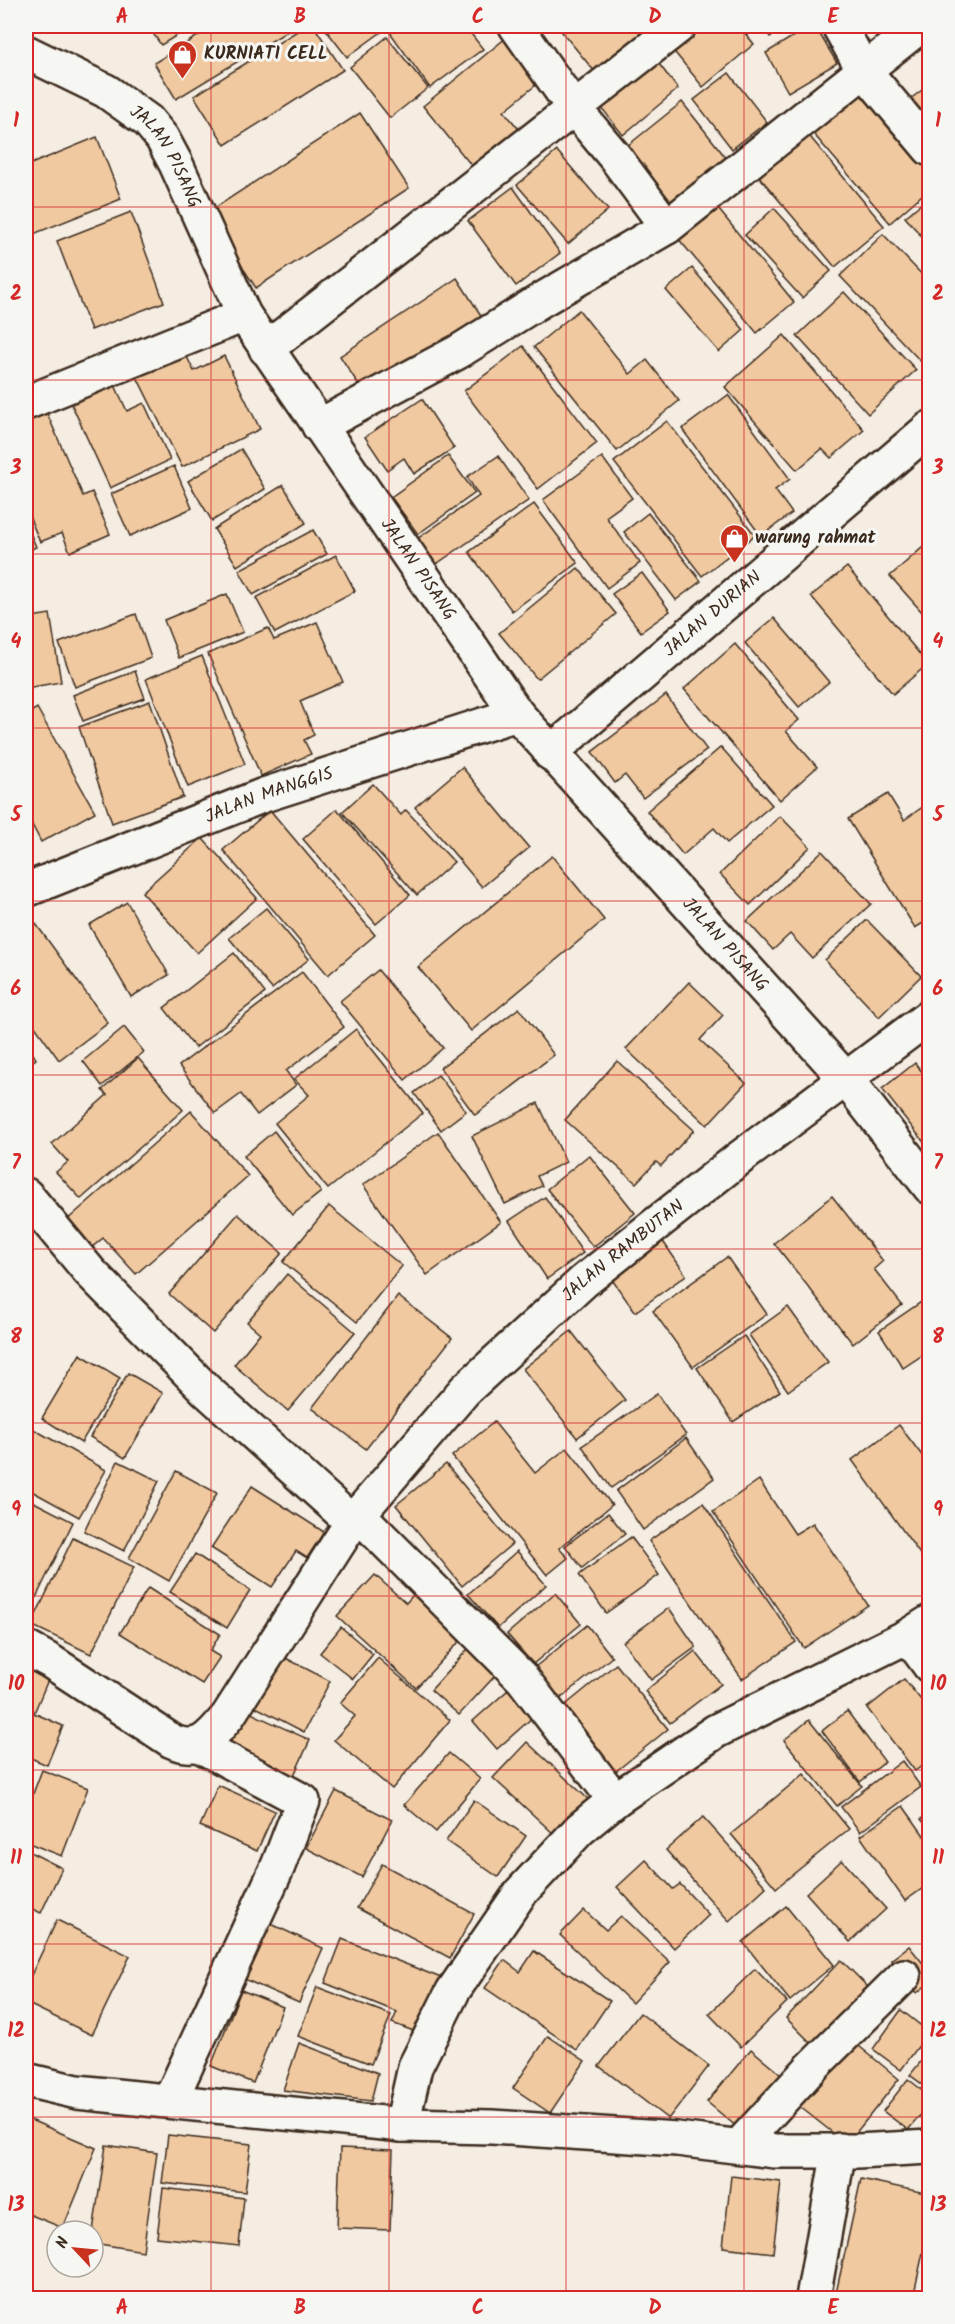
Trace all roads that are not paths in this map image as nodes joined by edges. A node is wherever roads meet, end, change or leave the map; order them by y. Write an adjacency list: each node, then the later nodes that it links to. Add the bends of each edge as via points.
1 (516, 26): 7 (street)
2 (679, 26): 7 (street)
3 (839, 26): 6 (street)
4 (920, 26): 6 (street)
5 (26, 52): 10 (street, JALAN PISANG, via 106,91 148,121 176,164)
6 (863, 69): 8 (street); 9 (street)
7 (573, 107): 9 (street); 11 (street)
8 (930, 149)
9 (667, 227): 13 (street, via 458,352)
10 (243, 315): 11 (street, JALAN PISANG); 12 (street)
11 (266, 349): 13 (street, JALAN PISANG)
12 (26, 404)
13 (318, 426): 15 (street, JALAN PISANG)
14 (930, 428): 16 (street, JALAN DURIAN)
15 (517, 714): 16 (street, JALAN PISANG); 17 (street, JALAN MANGGIS, via 264,795)
16 (550, 753): 19 (street, JALAN PISANG)
17 (26, 890)
18 (930, 1016): 19 (street, JALAN RAMBUTAN)
19 (846, 1079): 20 (street, JALAN PISANG); 22 (street, JALAN RAMBUTAN, via 584,1281 465,1390)
20 (930, 1187)
21 (26, 1195): 22 (street, via 90,1272 206,1390)
22 (356, 1519): 26 (street, JALAN RAMBUTAN, via 228,1716); 27 (street, via 522,1678)
23 (919, 1629): 25 (street); 27 (street, via 716,1731)
24 (26, 1648): 26 (street, via 172,1741)
25 (930, 1666)
26 (199, 1745): 30 (street, via 303,1801 278,1866)
27 (615, 1800): 31 (street, via 580,1829 521,1892 453,1991 415,2067)
28 (904, 1976): 32 (street)
29 (26, 2080): 30 (street, via 77,2092)
30 (170, 2101): 31 (street)
31 (402, 2125): 32 (street, via 492,2127)
32 (739, 2146): 34 (street, via 775,2151)
33 (930, 2147): 34 (street)
34 (839, 2150): 35 (street)
35 (813, 2298)

